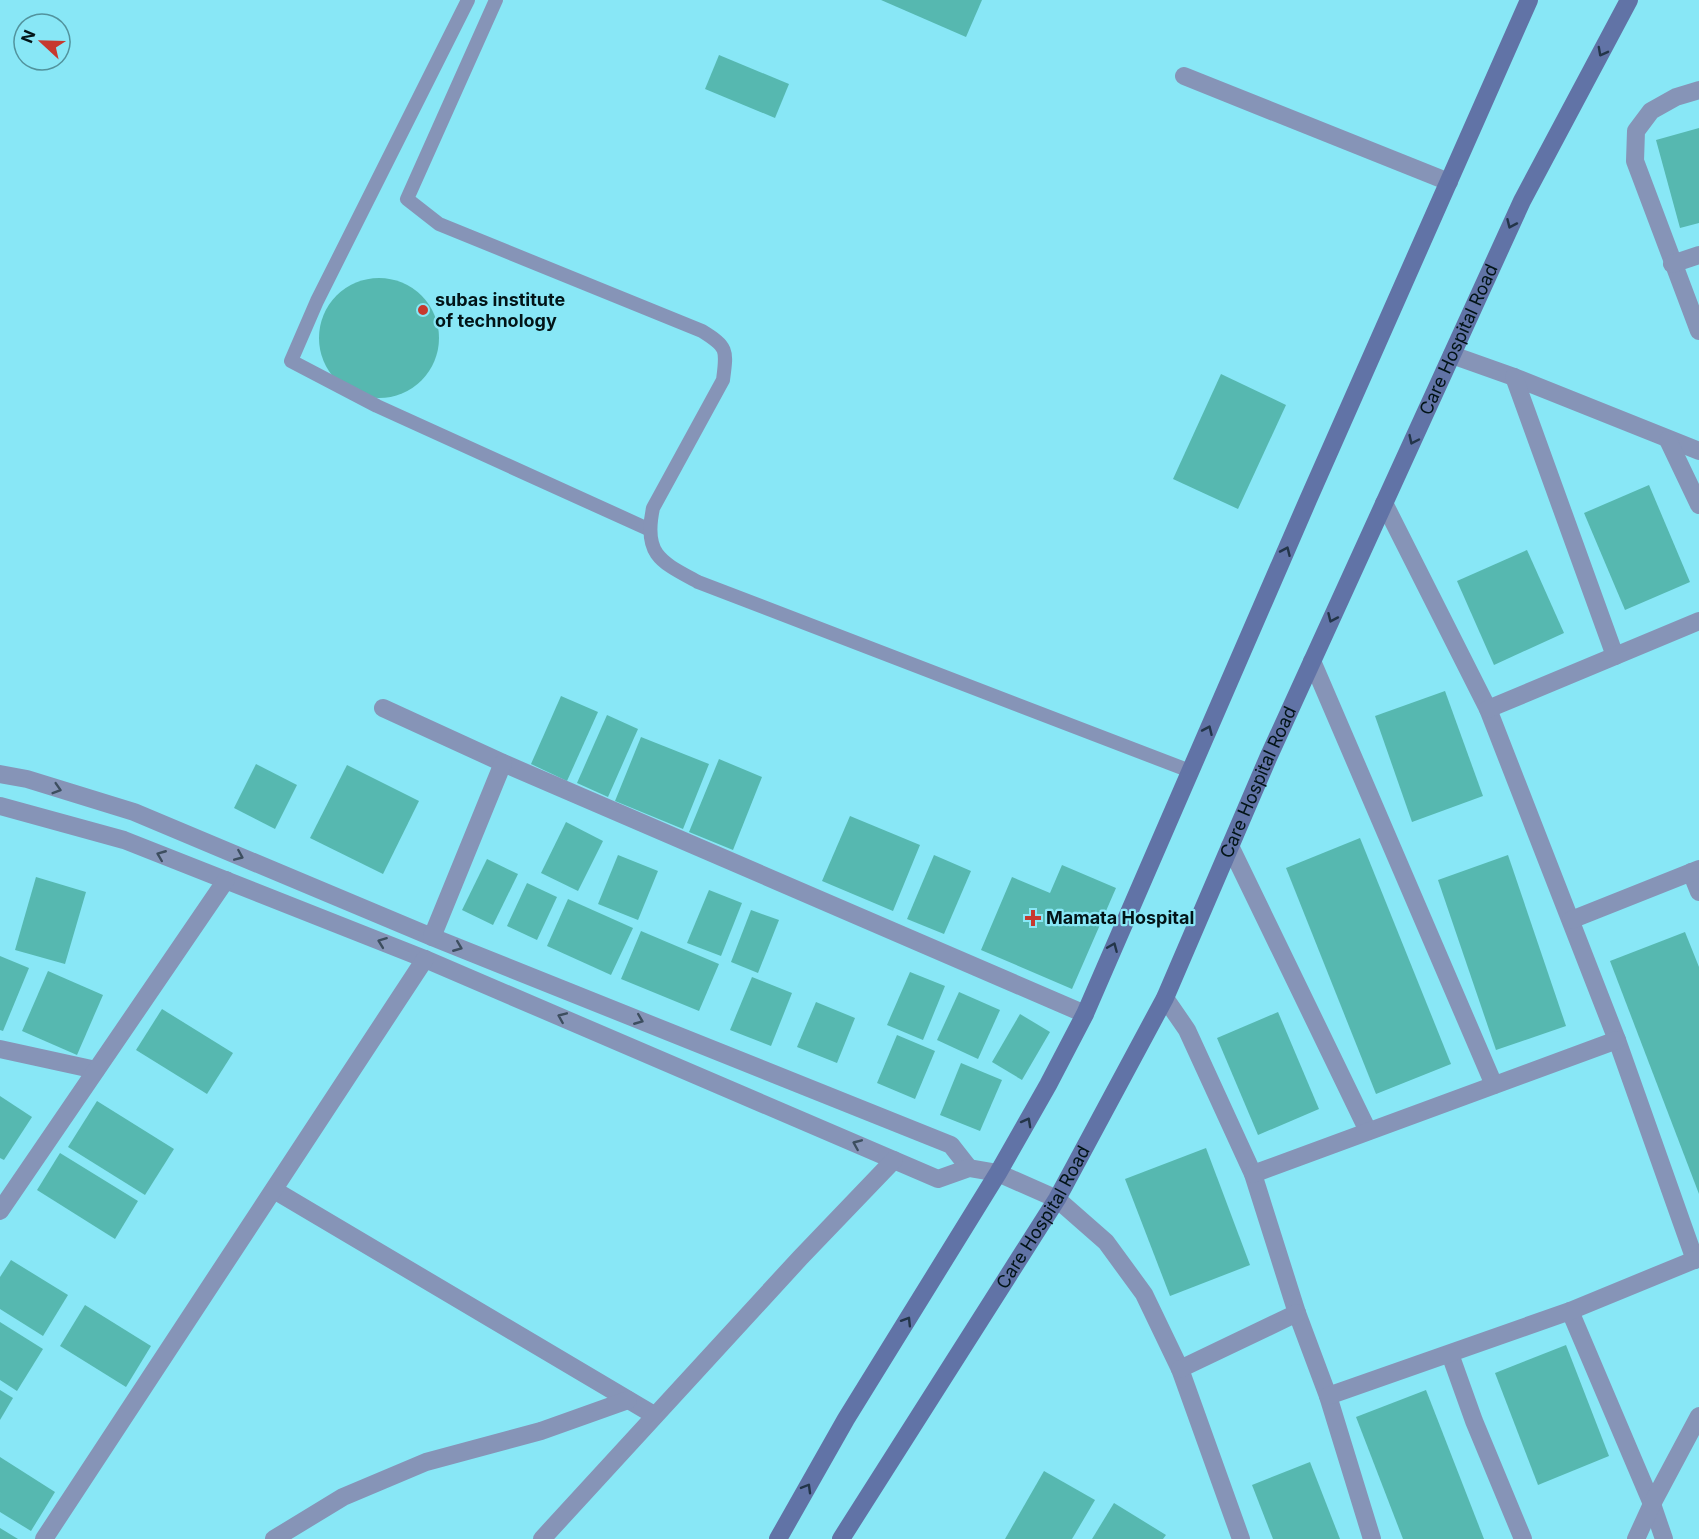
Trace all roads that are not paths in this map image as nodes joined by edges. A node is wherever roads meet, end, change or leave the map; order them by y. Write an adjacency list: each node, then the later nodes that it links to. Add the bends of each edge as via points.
1 (468, 0): 17 (lane, via 317,301 291,361 377,406)
2 (496, 0): 17 (lane, via 407,199 439,224 702,330 721,342 726,358 723,380 653,508)
3 (1529, 0): 7 (street)
4 (1629, 0): 11 (street, Care Hospital Road, one-way to 11, via 1522,201)
5 (1185, 76): 7 (street)
6 (1699, 90): 9 (street, via 1651,111 1636,131 1635,161)
7 (1449, 182): 24 (street, one-way to 7)
8 (1699, 255): 9 (street)
9 (1672, 264): 10 (street)
10 (1699, 331)
11 (1452, 355): 12 (street); 15 (street, Care Hospital Road, one-way to 15)
12 (1514, 377): 13 (street); 19 (street)
13 (1668, 440): 14 (street); 16 (street)
14 (1699, 452)
15 (1384, 503): 20 (street, Care Hospital Road, one-way to 20); 22 (street)
16 (1699, 505)
17 (648, 529): 24 (lane, via 652,548 667,565 698,582)
18 (1699, 621): 19 (street)
19 (1615, 656): 22 (street)
20 (1312, 661): 29 (street, Care Hospital Road); 41 (street)
21 (383, 708): 23 (street)
22 (1488, 709): 33 (street)
23 (503, 763): 34 (street); 37 (street)
24 (1190, 771): 37 (street, one-way to 24)
25 (0, 774): 27 (street, one-way to 27)
26 (0, 806): 28 (street)
27 (134, 812): 28 (street); 34 (street, one-way to 34)
28 (124, 840): 31 (street, one-way to 28)
29 (1230, 846): 36 (street, Care Hospital Road); 42 (street)
30 (1695, 871): 32 (street); 33 (street)
31 (226, 880): 35 (street, one-way to 31); 40 (street)
32 (1699, 892)
33 (1570, 920): 38 (street)
34 (432, 937): 44 (street, one-way to 44, via 951,1145)
35 (425, 959): 43 (street, one-way to 35); 47 (street)
36 (1165, 998): 46 (street, via 1187,1030); 48 (street, Care Hospital Road)
37 (1084, 1014): 45 (street, one-way to 37)
38 (1617, 1040): 41 (street); 50 (street)
39 (0, 1049): 40 (street)
40 (96, 1070): 49 (street)
41 (1494, 1085): 42 (street)
42 (1368, 1131): 46 (street)
43 (894, 1160): 44 (street, via 938,1179); 57 (street)
44 (969, 1168): 45 (street)
45 (999, 1173): 48 (street); 63 (street, one-way to 45, via 846,1419)
46 (1253, 1174): 52 (street)
47 (274, 1190): 56 (street); 60 (street)
48 (1057, 1199): 54 (street, via 1106,1242 1144,1294); 64 (street, Care Hospital Road)
49 (0, 1211)
50 (1697, 1259): 51 (street)
51 (1570, 1311): 53 (street); 59 (street)
52 (1297, 1313): 54 (street); 55 (street)
53 (1450, 1354): 55 (street); 67 (street)
54 (1180, 1369): 65 (street)
55 (1328, 1396): 66 (street)
56 (628, 1400): 57 (street); 61 (street, via 541,1431 426,1462 343,1497)
57 (654, 1415): 62 (street)
58 (1699, 1416): 59 (street)
59 (1652, 1504): 68 (street); 69 (street)
60 (44, 1539)
61 (274, 1539)
62 (542, 1539)
63 (778, 1539)
64 (841, 1539)
65 (1241, 1539)
66 (1372, 1539)
67 (1523, 1539)
68 (1636, 1539)
69 (1664, 1539)

